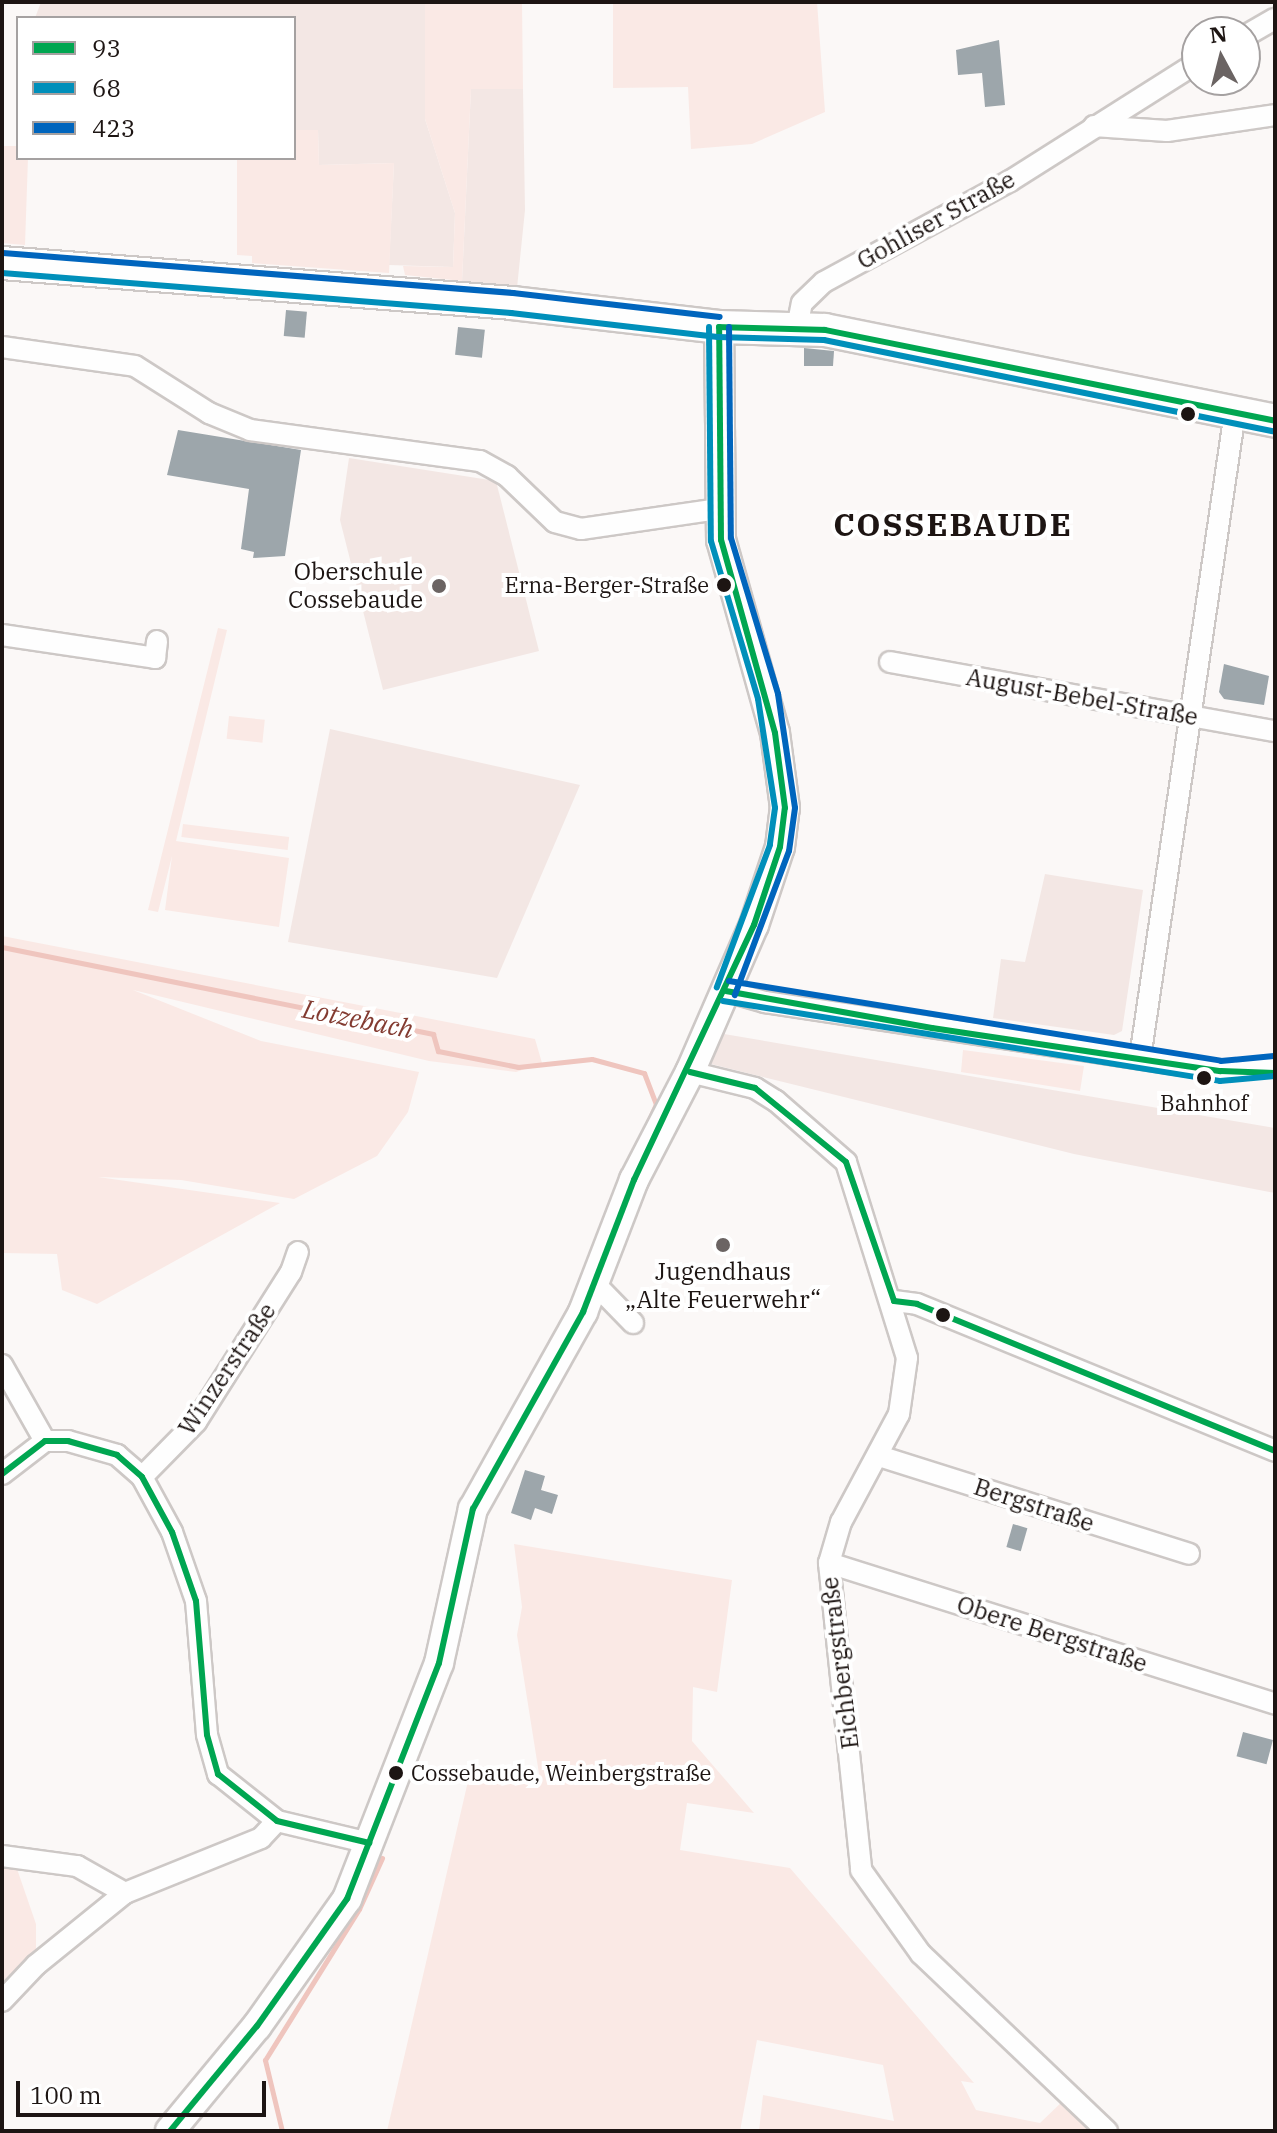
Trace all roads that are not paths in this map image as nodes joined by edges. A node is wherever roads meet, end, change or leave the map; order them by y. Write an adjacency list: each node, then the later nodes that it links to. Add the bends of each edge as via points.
1 (1181, 73): 3 (street, Gohliser Straße)
2 (1275, 115): 3 (street, via 1167,131)
3 (1094, 126): 6 (street, Gohliser Straße, via 1010,181 824,282 802,303)
4 (2, 263): 5 (main road, via 512,303)
5 (719, 327): 6 (main road); 10 (street)
6 (797, 328): 8 (main road)
7 (2, 347): 10 (street, via 135,366 209,413 250,430 480,461 507,476 555,522 581,529)
8 (1235, 412): 9 (main road); 14 (street)
9 (1275, 421)
10 (718, 509): 16 (street, via 768,697 785,808 780,847)
11 (2, 635): 12 (street, via 155,658)
12 (157, 641)
13 (890, 662): 14 (street, August-Bebel-Straße)
14 (1189, 717): 15 (street, August-Bebel-Straße); 17 (street)
15 (1275, 731)
16 (726, 991): 17 (street, via 765,1002); 19 (street)
17 (1140, 1058): 18 (street, via 1233,1072)
18 (1275, 1066)
19 (692, 1067): 21 (street, via 634,1180); 22 (street, Eichbergstraße, via 755,1088 846,1162)
20 (298, 1252): 29 (street, Winzerstraße, via 291,1272 196,1422)
21 (594, 1283): 23 (street); 34 (street, via 473,1509 439,1663)
22 (894, 1301): 26 (street, via 917,1304); 27 (street, Eichbergstraße, via 907,1384)
23 (633, 1323)
24 (2, 1365): 25 (street)
25 (45, 1441): 28 (street); 29 (street, via 92,1444)
26 (1275, 1451)
27 (879, 1456): 30 (street, Bergstraße); 31 (street, Eichbergstraße, via 841,1522)
28 (2, 1474)
29 (142, 1477): 33 (street, via 172,1532 196,1601 211,1757 229,1788)
30 (1189, 1554)
31 (829, 1563): 32 (street, Obere Bergstraße); 39 (street, Eichbergstraße, via 861,1870 921,1954)
32 (1275, 1704)
33 (277, 1821): 34 (street); 36 (street, via 261,1838)
34 (369, 1843): 38 (street, via 331,1927)
35 (2, 1856): 36 (street, via 77,1866)
36 (125, 1893): 37 (street, via 36,1965)
37 (2, 2001)
38 (170, 2131)
39 (1107, 2131)

